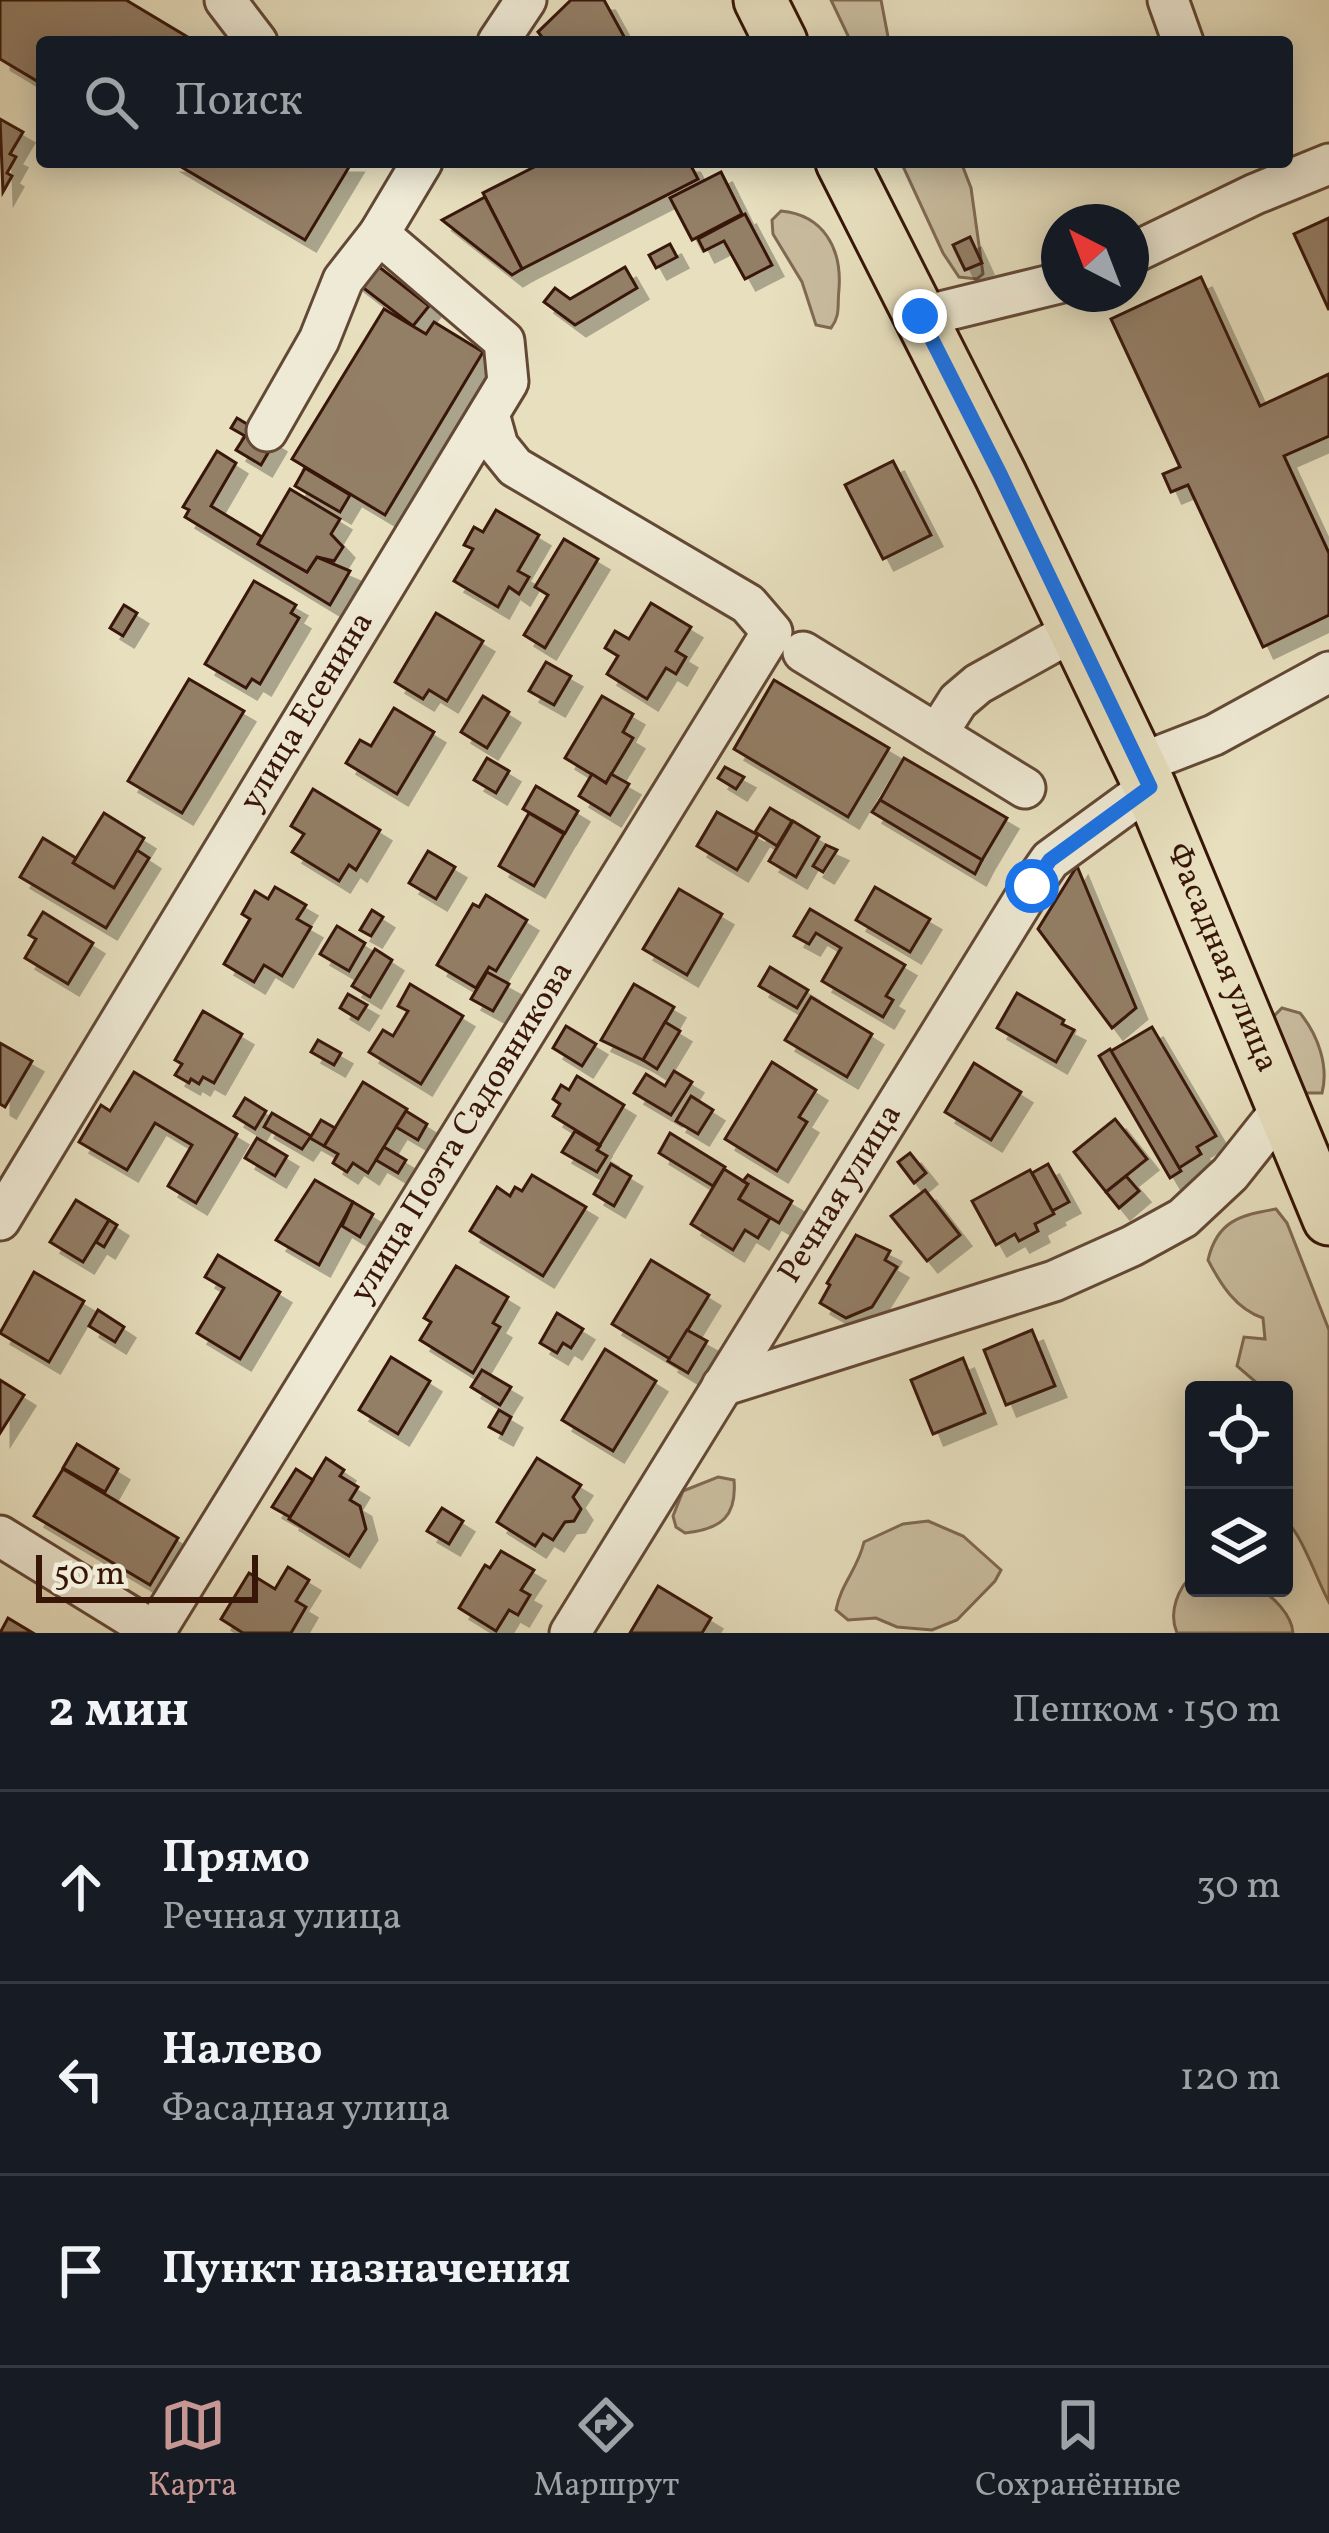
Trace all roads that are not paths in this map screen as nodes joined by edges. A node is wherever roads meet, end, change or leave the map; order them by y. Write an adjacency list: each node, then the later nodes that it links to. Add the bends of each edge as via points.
1 (225, 0): 4 (street)
2 (760, 0): 5 (main road)
3 (1168, 0): 6 (street)
4 (252, 36)
5 (778, 36)
6 (1181, 36)
7 (1329, 164): 10 (street)
8 (418, 168): 11 (street)
9 (845, 168): 14 (main road, Фасадная улица)
10 (1248, 178): 12 (street)
11 (379, 234): 15 (street, улица Есенина, via 504,341 508,382); 16 (street, via 343,280 320,340)
12 (1149, 242)
13 (1041, 287): 14 (street)
14 (920, 316): 17 (main road, Фасадная улица)
15 (489, 414): 18 (street, via 498,446 515,467 748,604); 25 (street, улица Есенина)
16 (267, 430)
17 (1075, 630): 20 (street, via 977,684); 21 (main road, Фасадная улица)
18 (787, 642): 20 (street); 28 (street, улица Поэта Садовникова)
19 (1329, 673): 21 (street, Речная улица)
20 (938, 734): 22 (street)
21 (1144, 776): 23 (main road, Фасадная улица); 26 (street, Речная улица, via 1050,860)
22 (1025, 788)
23 (1285, 1106): 24 (main road, Фасадная улица); 26 (street, via 1183,1218 1132,1246 1054,1281)
24 (1329, 1219)
25 (0, 1220)
26 (722, 1386): 29 (street, Речная улица)
27 (0, 1536): 28 (street)
28 (156, 1632)
29 (570, 1633)

